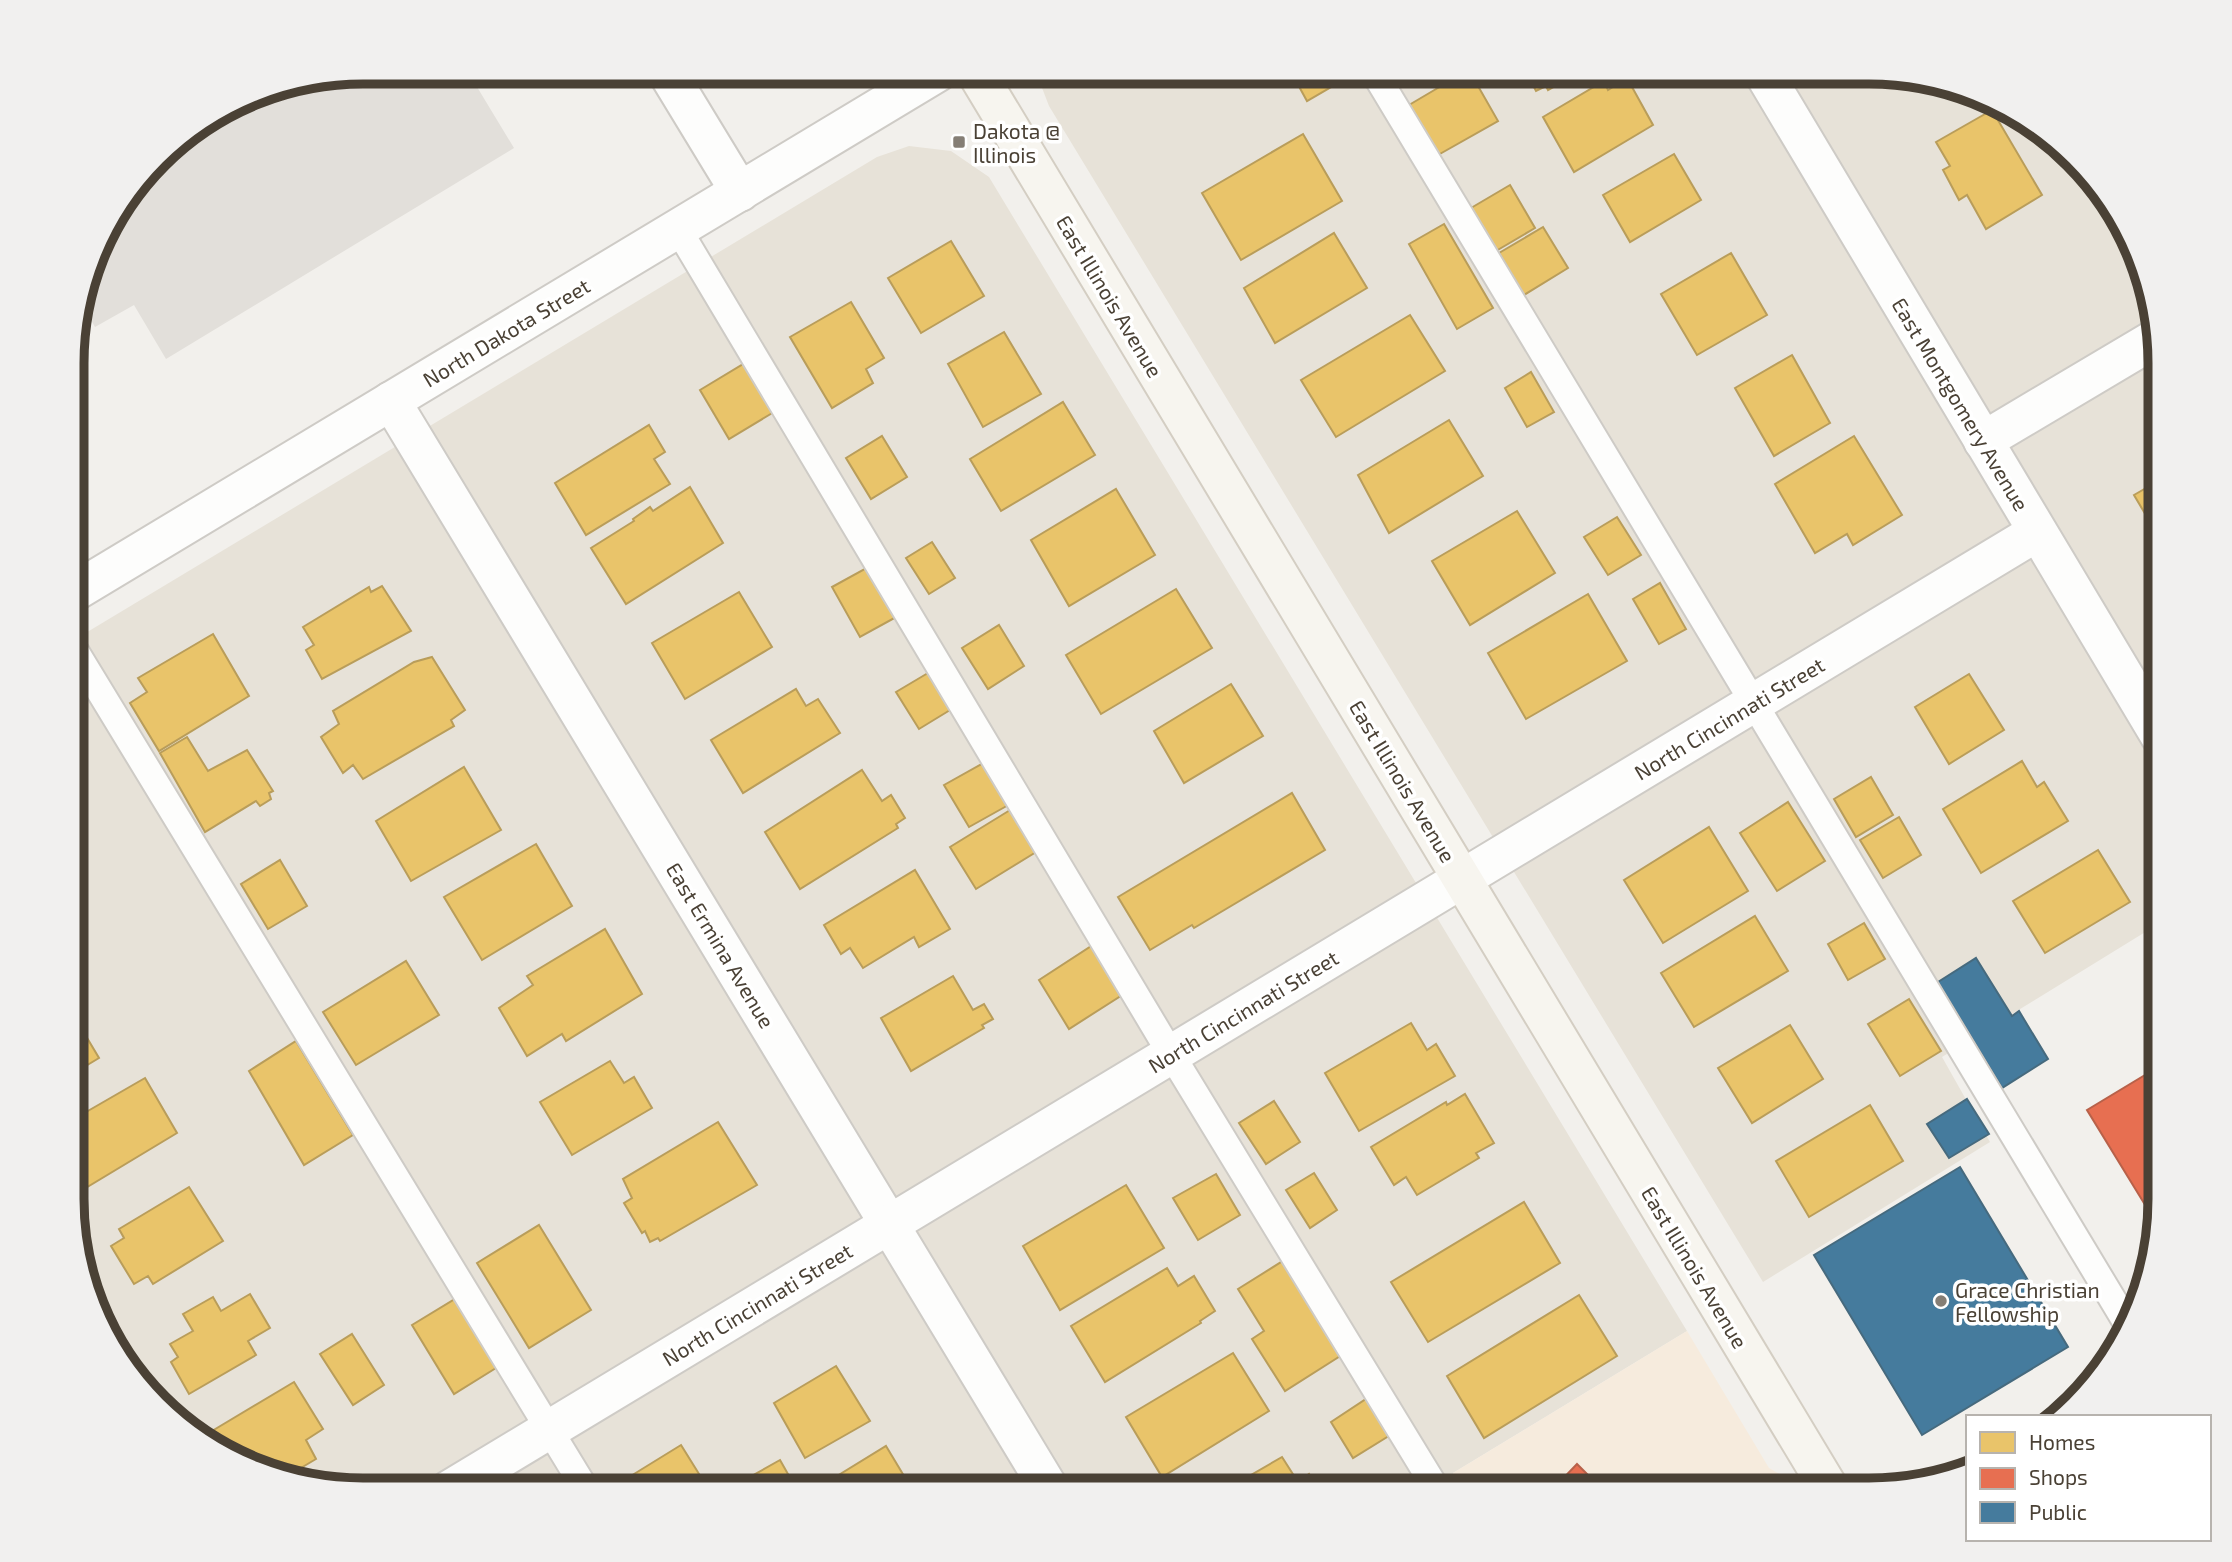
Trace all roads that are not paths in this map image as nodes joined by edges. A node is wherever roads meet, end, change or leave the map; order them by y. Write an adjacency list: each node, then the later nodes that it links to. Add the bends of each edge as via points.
1 (674, 84): 6 (street)
2 (918, 84): 6 (street, North Dakota Street)
3 (983, 84): 16 (street, East Illinois Avenue)
4 (1381, 84): 14 (lane)
5 (1770, 84): 10 (street, East Montgomery Avenue)
6 (740, 192): 7 (street, North Dakota Street)
7 (678, 229): 9 (street, North Dakota Street); 17 (lane)
8 (2147, 344): 10 (street)
9 (391, 401): 12 (street, North Dakota Street); 18 (street, East Ermina Avenue)
10 (1983, 441): 11 (street, East Montgomery Avenue)
11 (2037, 532): 14 (street, North Cincinnati Street); 15 (street, East Montgomery Avenue)
12 (84, 586)
13 (84, 665): 20 (lane)
14 (1754, 703): 16 (street, North Cincinnati Street); 19 (lane)
15 (2148, 716)
16 (1461, 879): 17 (street, North Cincinnati Street); 25 (street, East Illinois Avenue)
17 (1171, 1054): 18 (street, North Cincinnati Street); 24 (lane)
18 (890, 1224): 20 (street, North Cincinnati Street); 23 (street, East Ermina Avenue)
19 (2122, 1316)
20 (550, 1429): 21 (street, North Cincinnati Street); 22 (lane)
21 (469, 1478)
22 (579, 1478)
23 (1043, 1478)
24 (1430, 1478)
25 (1823, 1478)

